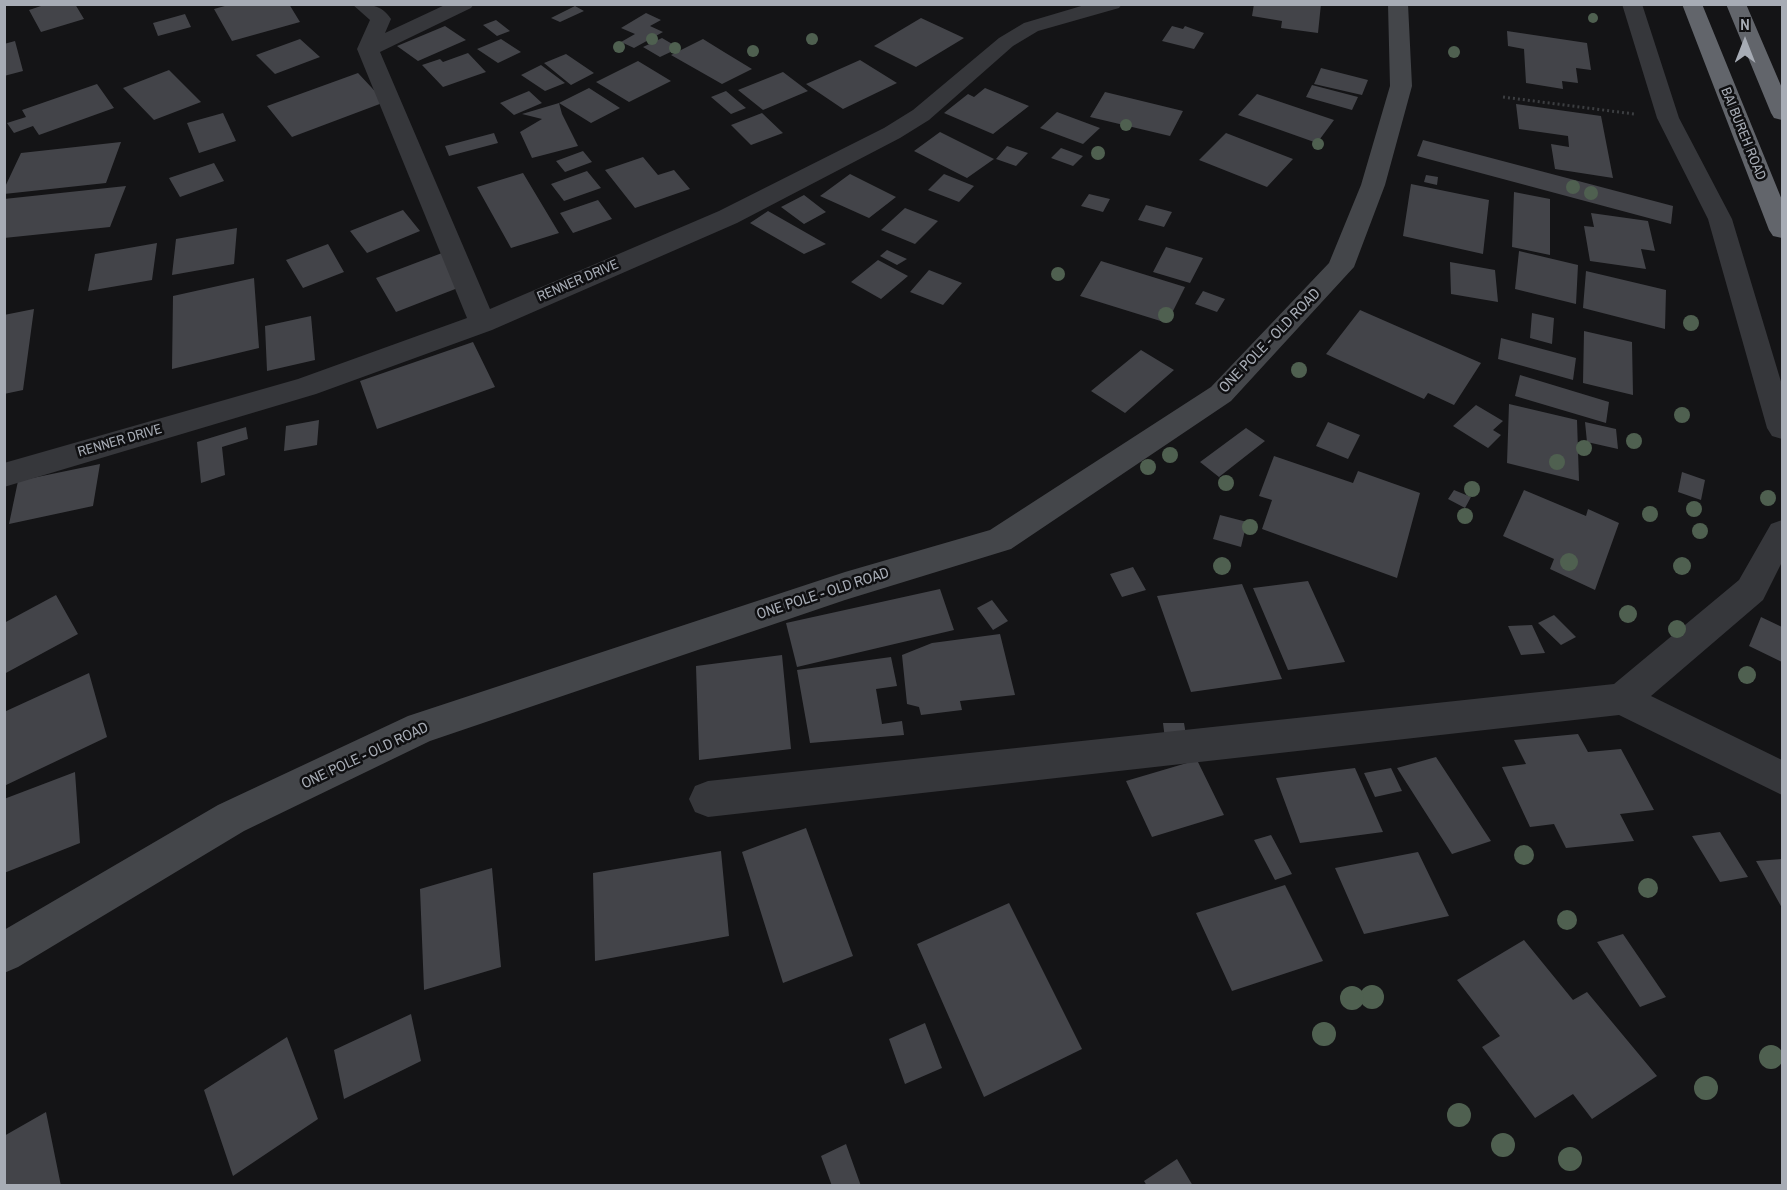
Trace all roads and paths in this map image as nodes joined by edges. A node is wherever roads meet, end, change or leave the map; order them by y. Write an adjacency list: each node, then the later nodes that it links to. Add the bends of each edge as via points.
1 (362, 4): 8 (street, via 381,20)
2 (465, 4): 8 (street)
3 (1112, 4): 13 (street, RENNER DRIVE, via 1031,27 1006,42 921,115 728,217)
4 (1398, 4): 20 (street, ONE POLE - OLD ROAD, via 1401,86 1373,185 1341,267 1221,394 1000,540 845,586 421,728 231,818)
5 (1632, 4): 11 (street)
6 (1692, 4): 12 (highway, BAI BUREH ROAD)
7 (1736, 4): 10 (highway)
8 (368, 50): 13 (street)
9 (1503, 97): 11 (path)
10 (1782, 113)
11 (1668, 118): 14 (street, via 1720,219)
12 (1782, 230)
13 (482, 323): 15 (street, RENNER DRIVE, via 306,387)
14 (1782, 428)
15 (4, 475)
16 (1782, 533): 17 (street, via 1751,590)
17 (1622, 699): 18 (street); 19 (street)
18 (1782, 778)
19 (708, 799)
20 (4, 953)

